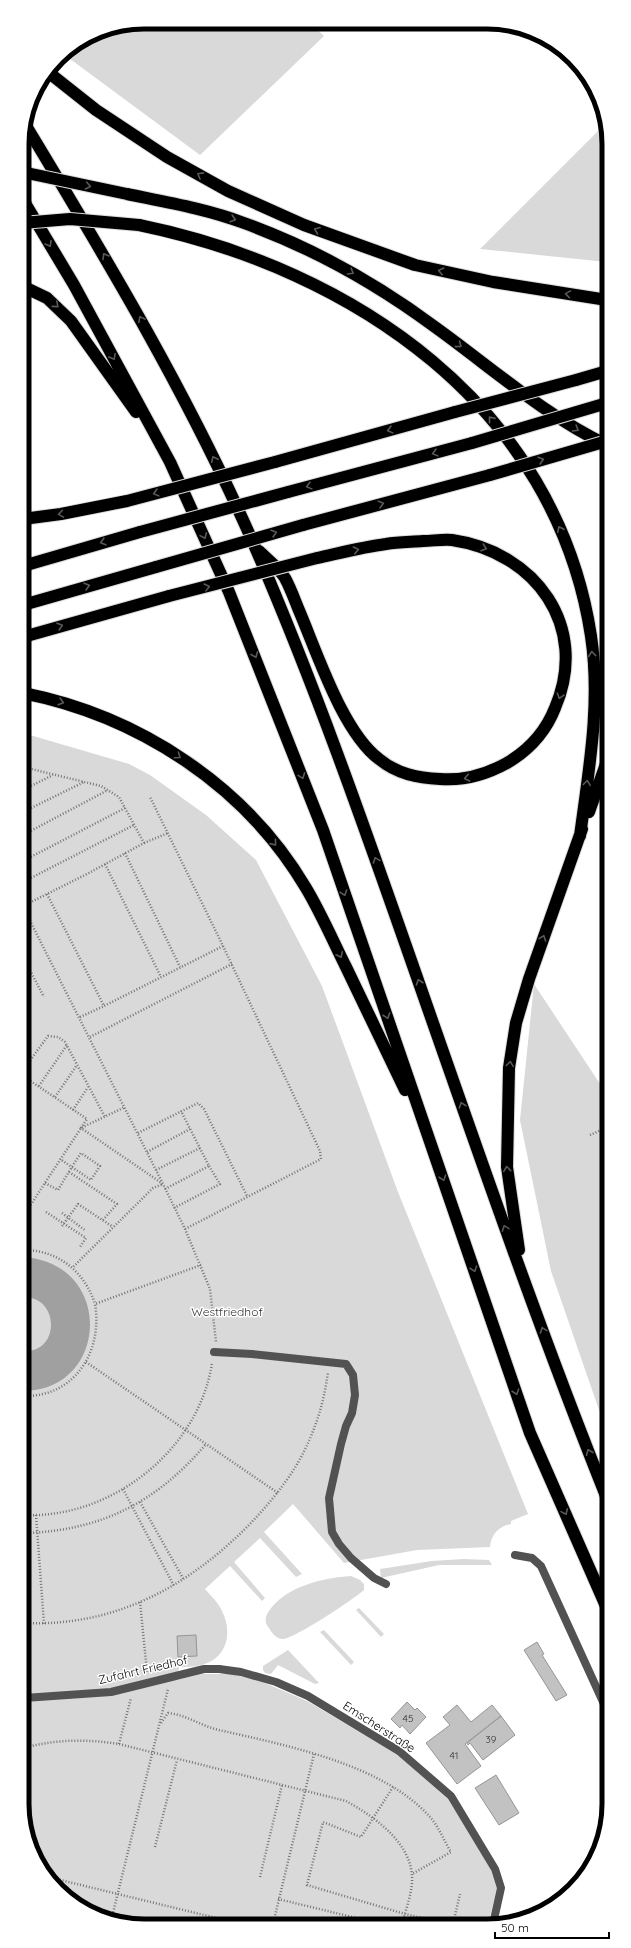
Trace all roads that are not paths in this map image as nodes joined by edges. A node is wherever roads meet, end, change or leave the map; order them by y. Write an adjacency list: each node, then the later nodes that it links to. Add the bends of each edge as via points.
1 (52, 75): 7 (highway, one-way to 1, via 493,282 414,265 304,225 228,191 168,157 96,110)
2 (30, 132): 14 (highway, one-way to 2, via 174,379 125,290)
3 (29, 173): 11 (highway, one-way to 11, bridge, via 222,216 310,250 405,306 544,410)
4 (29, 210): 12 (highway, one-way to 12, via 74,285)
5 (29, 222): 24 (highway, one-way to 5, bridge, via 594,729 595,681 591,636 582,590 565,539 540,489 506,437 468,392 435,362 349,303 291,273 234,250 193,237 139,225 70,219)
6 (29, 289): 12 (highway, one-way to 12, via 47,298 71,320)
7 (602, 299)
8 (602, 372): 13 (highway, one-way to 13, bridge, via 127,501)
9 (602, 404): 15 (highway, one-way to 15, bridge, via 472,443)
10 (602, 442): 20 (highway, one-way to 10, bridge)
11 (602, 443)
12 (170, 462): 25 (highway, one-way to 25, via 229,592 287,735 323,830)
13 (29, 518)
14 (254, 546): 19 (highway, one-way to 14, bridge); 26 (highway, one-way to 14, via 324,716)
15 (29, 564)
16 (276, 569): 21 (highway, one-way to 16, bridge)
17 (276, 569): 18 (highway, one-way to 18, bridge, via 387,543 450,540 484,547 510,560 526,572 550,600 559,617 564,638 565,674 552,716 523,752 498,768 449,780 417,777 390,767 355,735 340,707 284,577)
18 (276, 569)
19 (276, 569)
20 (29, 602)
21 (29, 635)
22 (29, 695): 25 (highway, one-way to 25, via 58,700 128,727 172,752 210,779 250,813 306,888)
23 (602, 777): 24 (highway)
24 (580, 836): 26 (highway, one-way to 24, via 507,1167 509,1068 516,1024 528,979)
25 (430, 1141): 31 (highway, one-way to 31, via 530,1433)
26 (524, 1277): 28 (highway, one-way to 26)
27 (214, 1352): 30 (street, via 346,1364 353,1375 355,1395 329,1498 332,1532 351,1558 374,1578)
28 (602, 1486)
29 (515, 1554): 34 (street, via 532,1558 541,1566)
30 (386, 1584)
31 (602, 1599)
32 (220, 1669): 33 (street, Zufahrt Friedhof, via 204,1669 111,1692); 35 (street, Emscherstraße, via 276,1682 308,1696 399,1751 451,1796 496,1869 501,1888)
33 (29, 1698)
34 (602, 1700)
35 (494, 1919)

